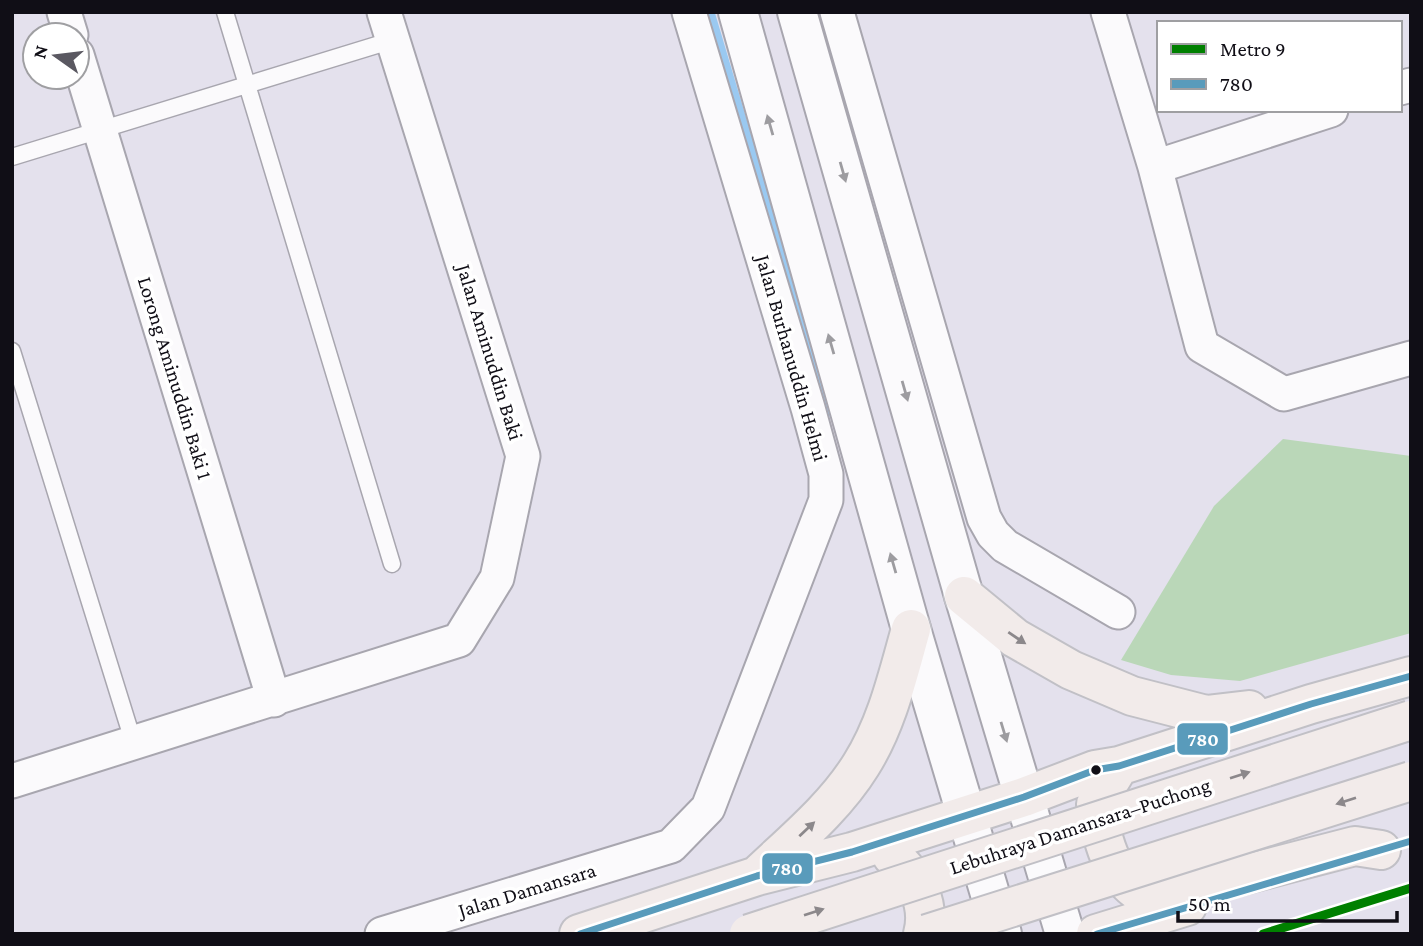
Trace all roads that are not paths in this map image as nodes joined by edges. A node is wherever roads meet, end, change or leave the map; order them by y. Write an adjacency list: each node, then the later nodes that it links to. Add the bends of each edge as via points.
1 (225, 12): 8 (lane)
2 (689, 12): 30 (street, Jalan Burhanuddin Helmi, via 806,399 826,474 826,500 708,808)
3 (738, 12): 19 (main road, Jalan Burhanuddin Helmi, one-way to 3)
4 (797, 12): 17 (main road, one-way to 17)
5 (837, 12): 18 (street, via 984,518 1005,546)
6 (1108, 12): 13 (street)
7 (389, 26): 8 (lane); 21 (street, Jalan Aminuddin Baki, via 523,456 497,578 459,640)
8 (247, 85): 11 (lane); 16 (lane)
9 (88, 91): 11 (street, Lorong Aminuddin Baki 1)
10 (1325, 112): 13 (street)
11 (100, 131): 12 (lane); 21 (street, Lorong Aminuddin Baki 1)
12 (12, 158)
13 (1155, 167): 15 (street, via 1202,346 1284,394)
14 (12, 351): 24 (lane)
15 (1411, 358)
16 (392, 564)
17 (964, 596): 22 (highway, one-way to 22, via 1015,638 1071,670 1132,696 1206,715); 28 (main road, one-way to 28)
18 (1118, 612)
19 (911, 629): 29 (main road, Jalan Burhanuddin Helmi); 33 (highway, one-way to 19, via 824,814 862,764 889,706)
20 (1411, 676): 22 (highway)
21 (274, 700): 24 (street, Jalan Aminuddin Baki)
22 (1311, 704): 25 (highway)
23 (1411, 720): 37 (highway, Lebuhraya Damansara–Puchong, one-way to 23, bridge)
24 (134, 744): 26 (street, Jalan Aminuddin Baki)
25 (1119, 766): 28 (highway, via 1095,770); 31 (highway, via 1096,804 1101,839 1130,888 1150,899 1355,846)
26 (12, 781)
27 (1411, 781): 38 (highway, one-way to 38, bridge)
28 (1024, 797): 29 (highway); 40 (main road)
29 (967, 815): 32 (highway); 39 (main road, Jalan Burhanuddin Helmi)
30 (671, 846): 35 (street, Jalan Damansara)
31 (1396, 846): 34 (highway)
32 (852, 852): 33 (highway); 38 (highway, via 890,854 904,865 923,898)
33 (757, 876): 36 (highway)
34 (1156, 923): 41 (highway)
35 (382, 934)
36 (579, 934)
37 (749, 934)
38 (925, 934)
39 (1002, 934)
40 (1065, 934)
41 (1096, 934)

